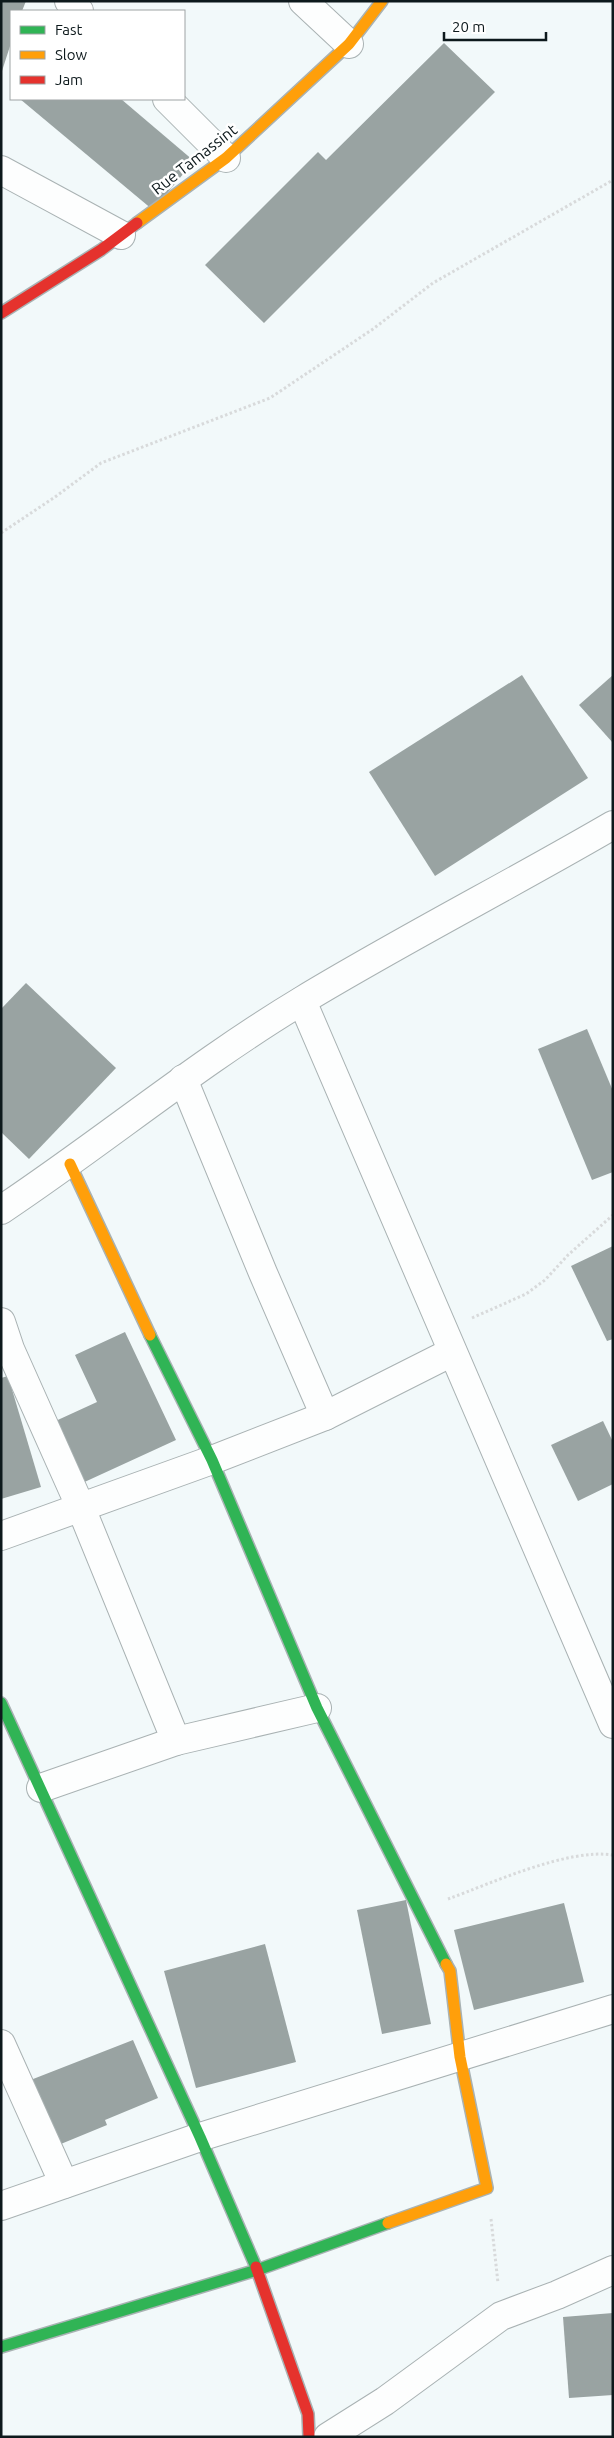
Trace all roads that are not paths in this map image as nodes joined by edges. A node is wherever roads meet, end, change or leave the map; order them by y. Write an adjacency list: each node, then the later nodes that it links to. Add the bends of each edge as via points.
1 (69, 1): 4 (street)
2 (303, 1): 5 (street)
3 (382, 1): 5 (street, Rue Tamassint)
4 (78, 10)
5 (349, 44): 7 (street, Rue Tamassint)
6 (168, 100): 7 (street)
7 (226, 158): 9 (street, Rue Tamassint)
8 (1, 170): 9 (street)
9 (121, 235): 10 (street, Rue Tamassint)
10 (1, 313)
11 (613, 825): 12 (street)
12 (302, 1000): 13 (street); 17 (street)
13 (183, 1079): 14 (street); 18 (street, via 262,1273)
14 (70, 1164): 15 (street); 19 (street, via 129,1294)
15 (1, 1210)
16 (1, 1322): 20 (street)
17 (447, 1341): 18 (street); 24 (street)
18 (326, 1416): 19 (street)
19 (212, 1460): 20 (street); 23 (street)
20 (81, 1508): 21 (street); 25 (street)
21 (1, 1536)
22 (1, 1704): 26 (street)
23 (317, 1708): 25 (street); 29 (street, via 450,1970)
24 (613, 1724)
25 (176, 1741): 26 (street)
26 (41, 1788): 30 (street)
27 (613, 2009): 29 (street)
28 (1, 2044): 31 (street)
29 (460, 2057): 30 (street); 33 (street, via 487,2188)
30 (200, 2137): 31 (street); 33 (street)
31 (64, 2184): 32 (street)
32 (1, 2206)
33 (257, 2270): 35 (street); 36 (street, via 308,2414)
34 (613, 2270): 37 (street, via 501,2316 385,2401)
35 (1, 2347)
36 (309, 2437)
37 (328, 2437)

